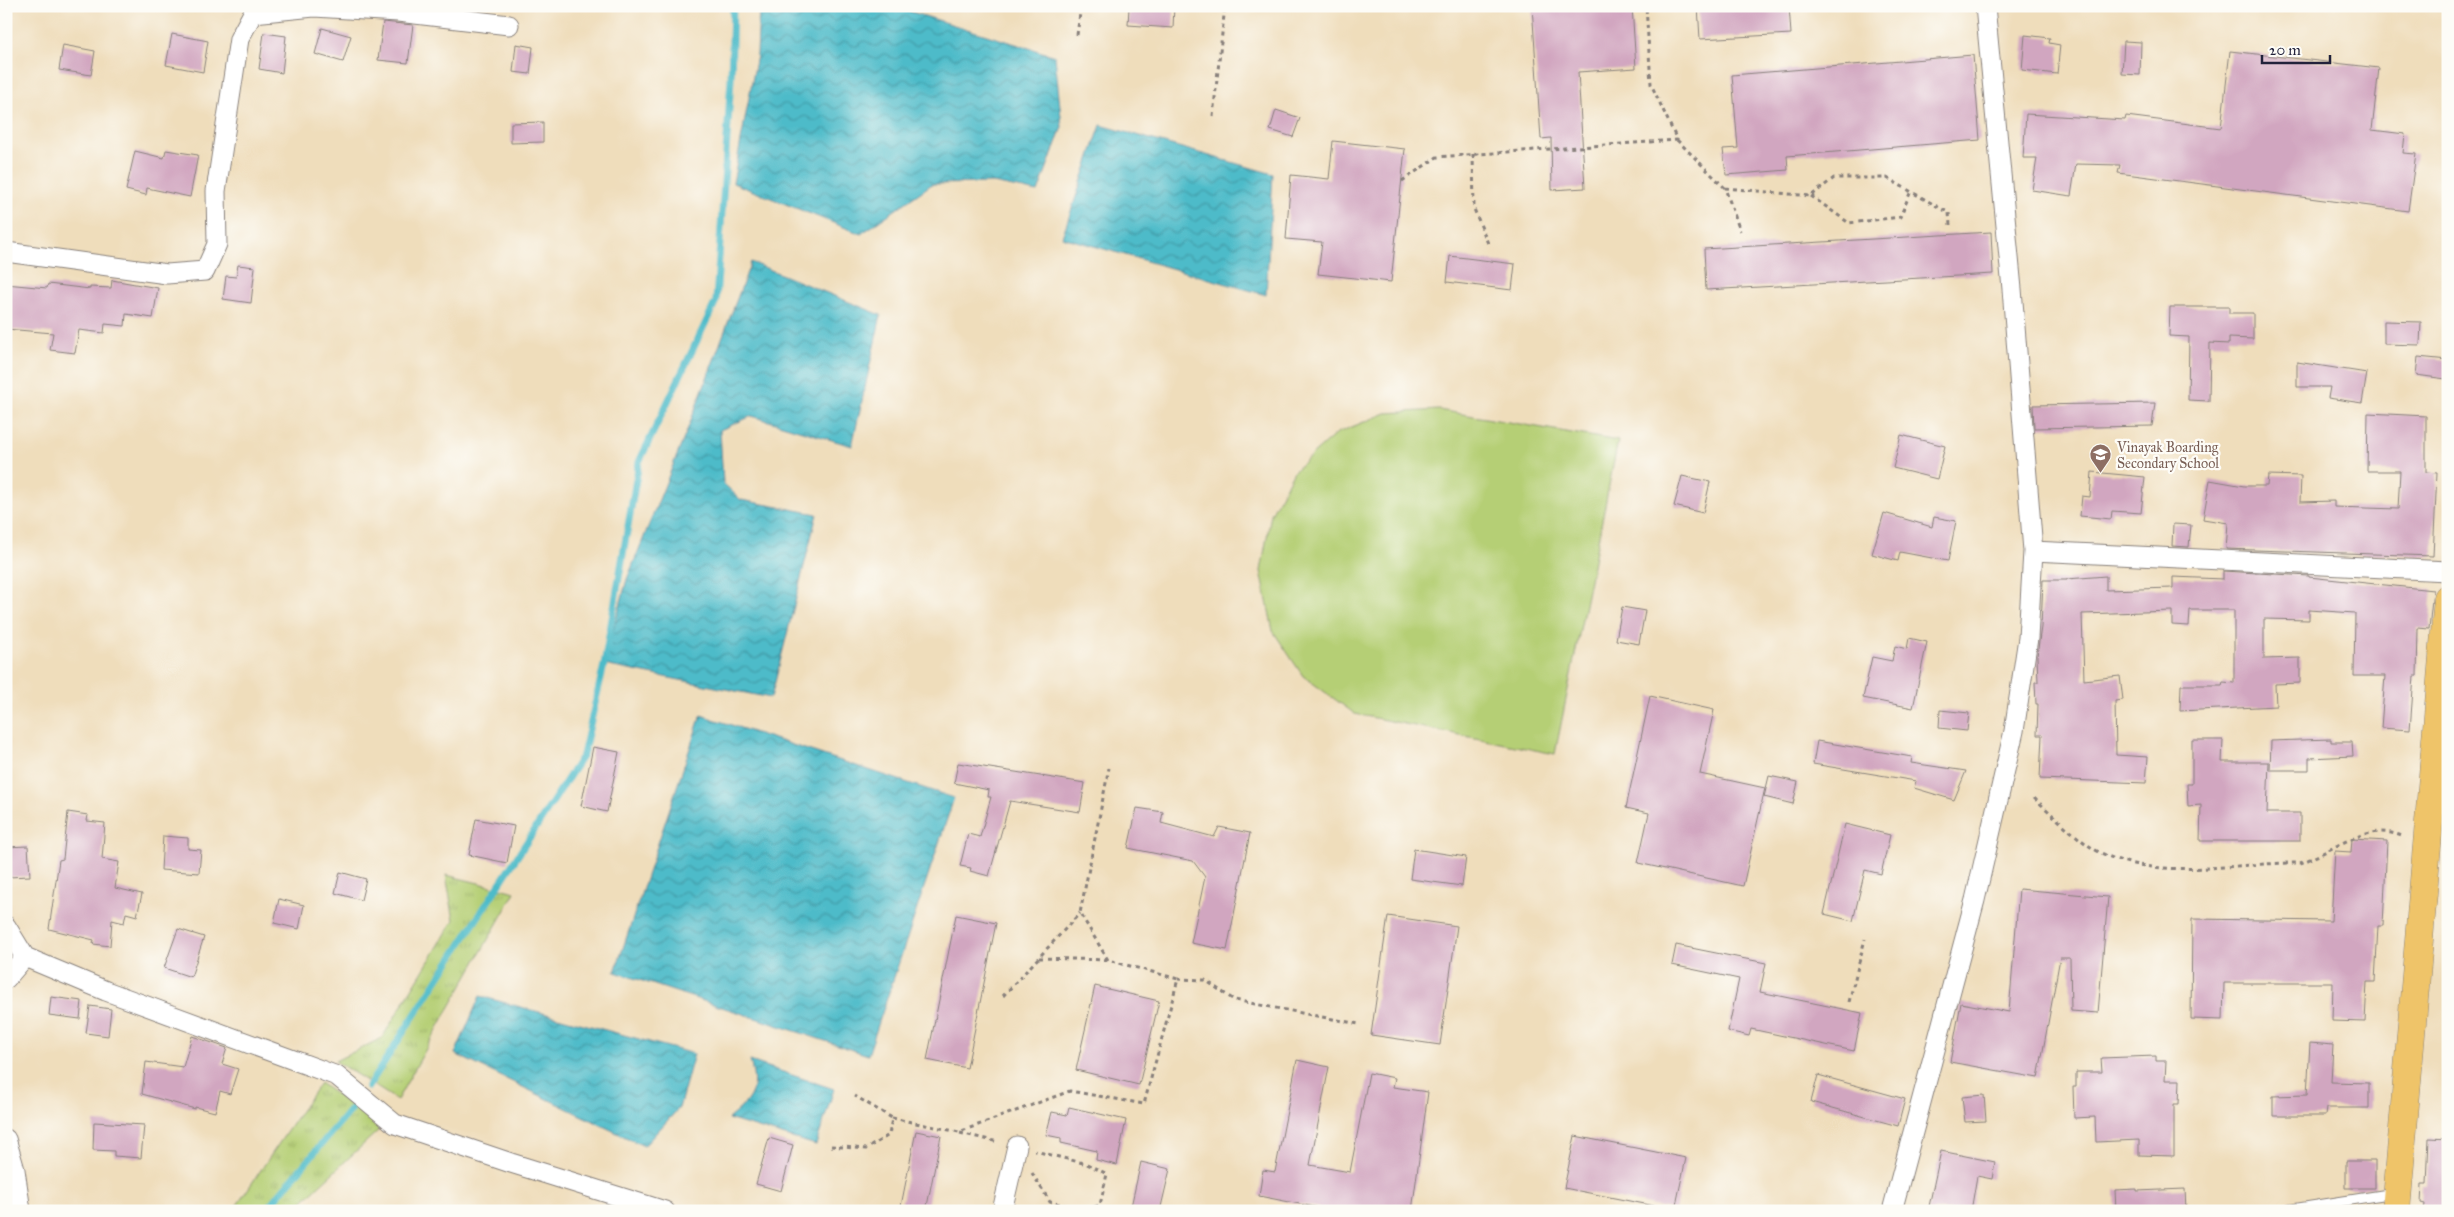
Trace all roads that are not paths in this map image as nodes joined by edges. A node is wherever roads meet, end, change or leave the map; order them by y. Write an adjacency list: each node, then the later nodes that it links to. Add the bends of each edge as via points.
1 (1985, 6): 5 (street, via 2012,289)
2 (267, 9): 3 (street, via 342,8); 4 (street, via 253,14 239,39 216,190 217,244 205,271 167,274)
3 (509, 25)
4 (6, 252)
5 (2032, 551): 6 (street); 18 (street, via 2028,638 2014,731 1975,900)
6 (2448, 571)
7 (2448, 598): 8 (main road)
8 (2445, 680): 14 (main road)
9 (6, 926): 10 (street)
10 (25, 957): 11 (street); 16 (street, via 106,991 337,1076 395,1124)
11 (6, 980)
12 (6, 1139): 15 (street)
13 (1017, 1146): 17 (street)
14 (2396, 1202): 19 (lane)
15 (21, 1211)
16 (666, 1211)
17 (1002, 1211)
18 (1892, 1211)
19 (2280, 1211)

